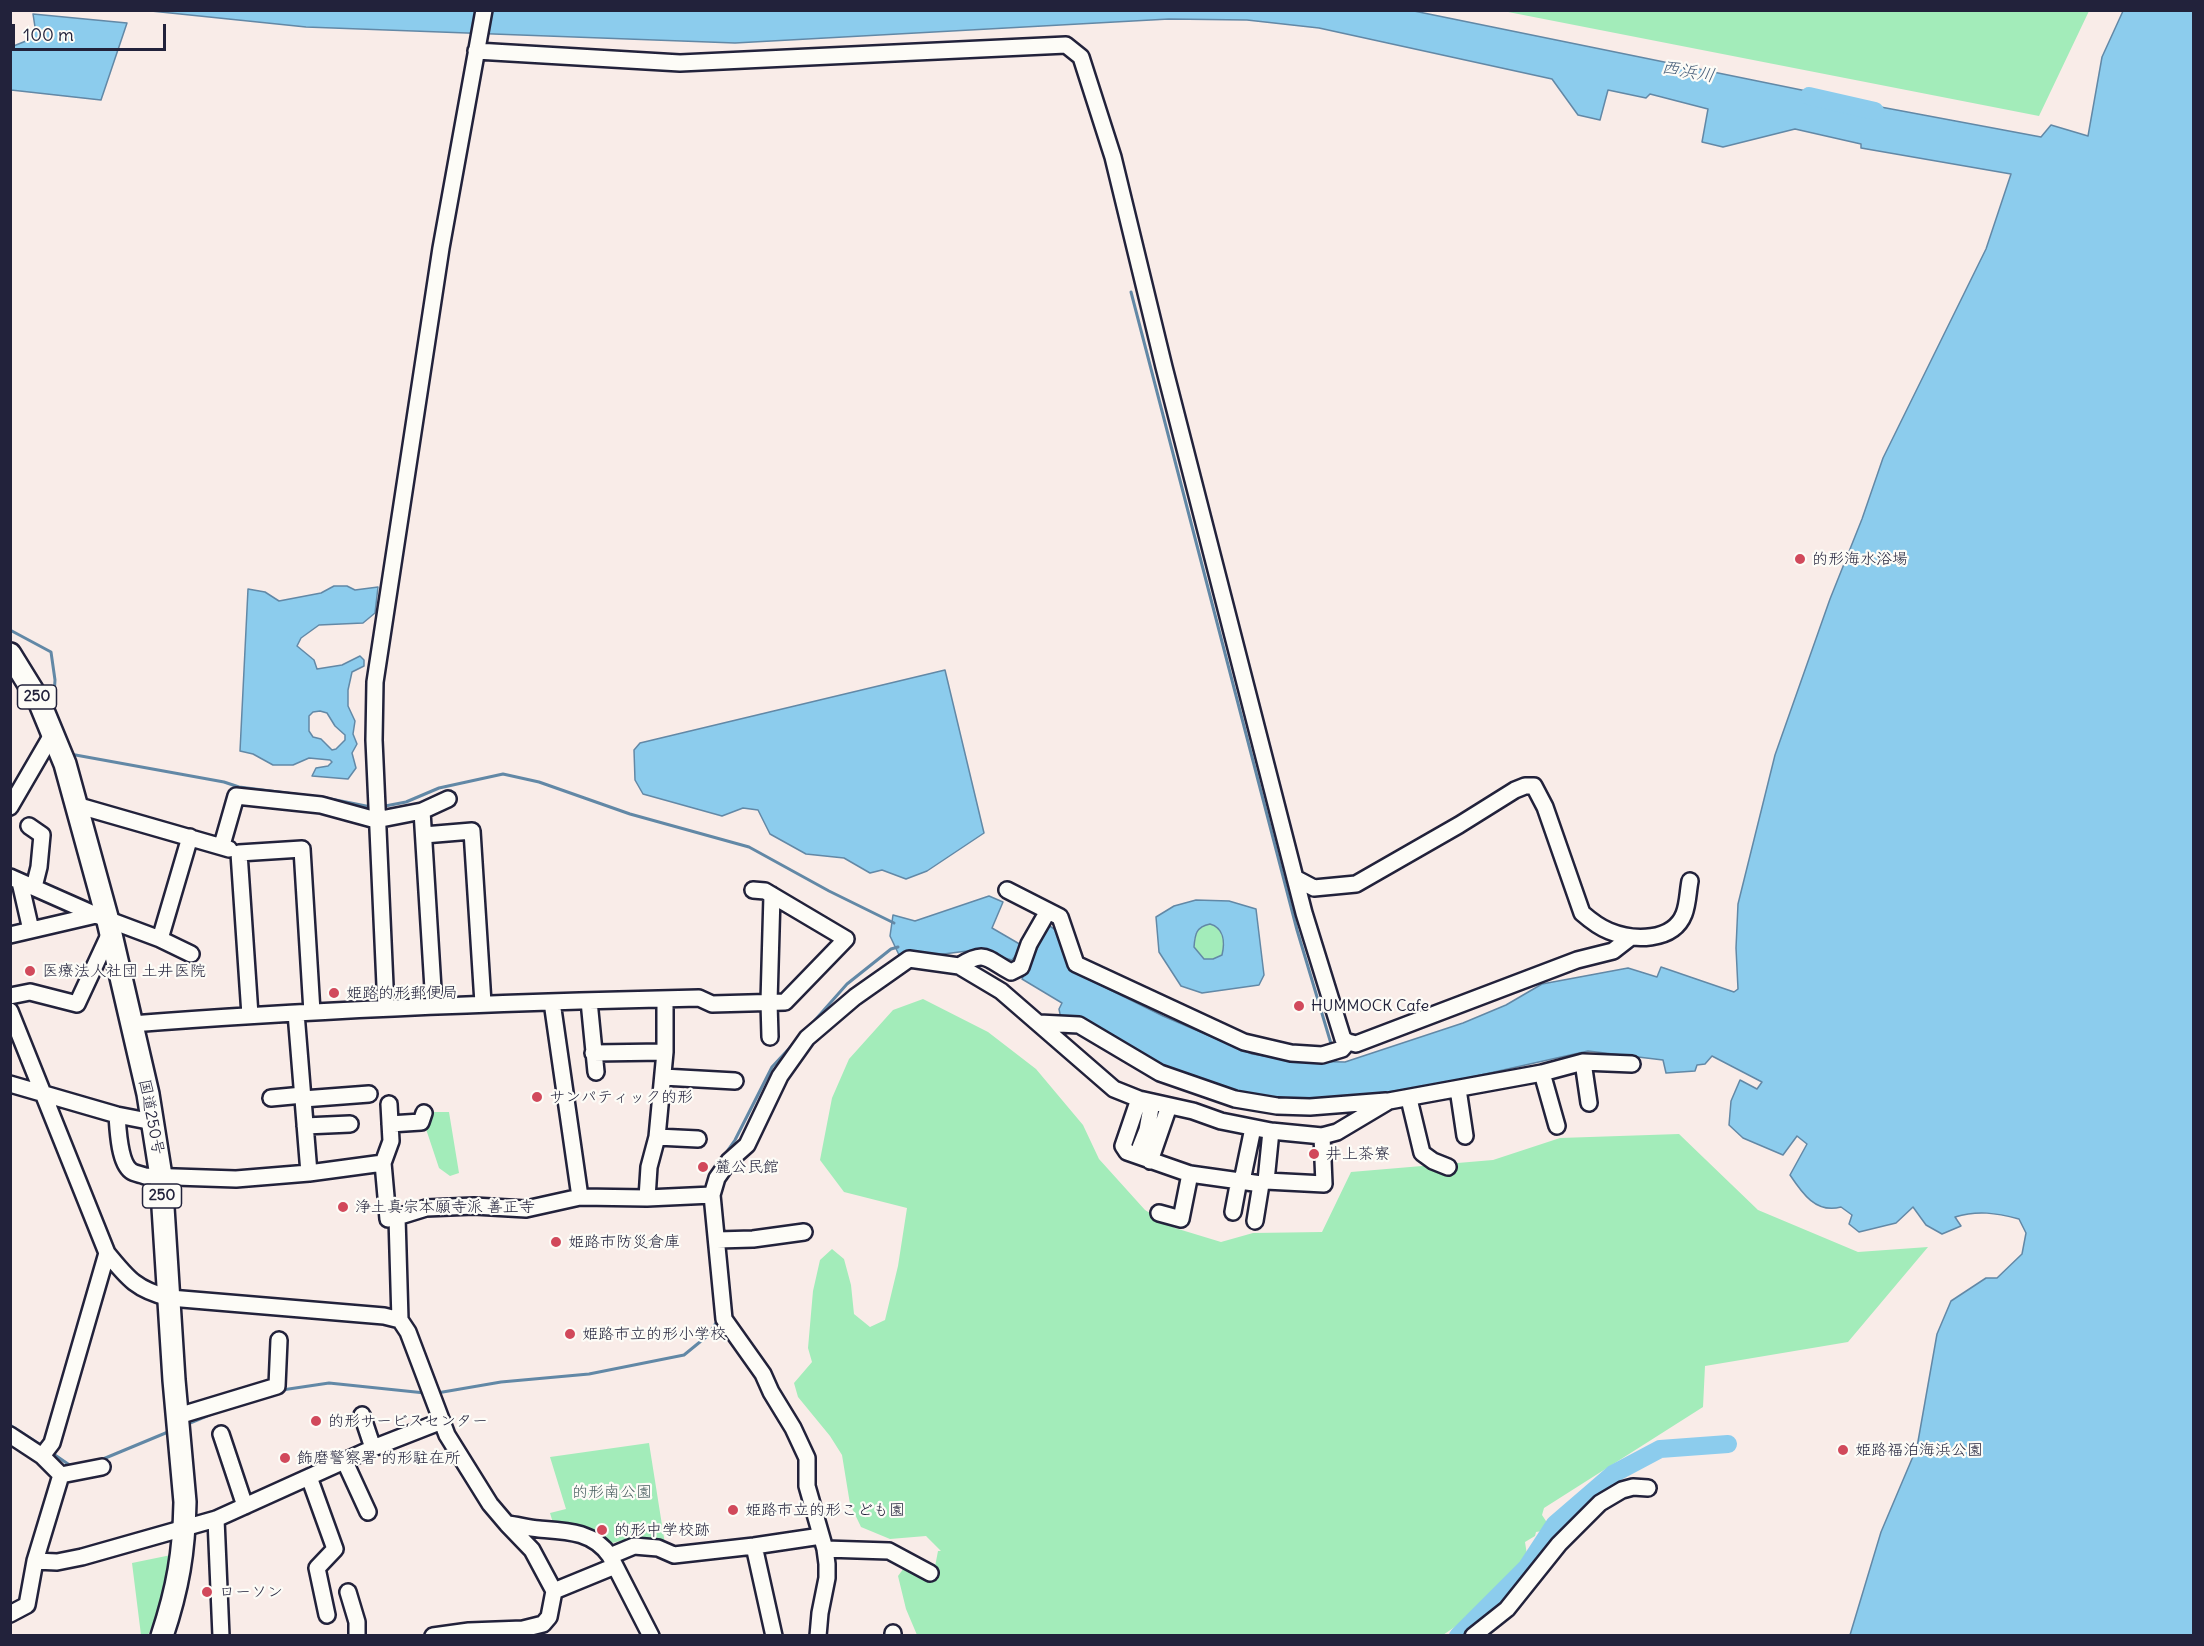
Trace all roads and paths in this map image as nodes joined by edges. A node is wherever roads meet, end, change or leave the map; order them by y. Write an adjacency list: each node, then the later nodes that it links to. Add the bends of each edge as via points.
1 (484, 10): 2 (street)
2 (477, 47): 9 (street, via 441,248 377,670); 15 (street, via 680,63 1065,45 1082,57 1113,157)
3 (10, 654): 4 (highway, 国道250号 / 250, via 39,701)
4 (55, 738): 6 (highway, 国道250号 / 250); 7 (street)
5 (448, 799): 8 (street)
6 (76, 805): 12 (street); 22 (highway, 国道250号 / 250)
7 (10, 807)
8 (422, 811): 9 (street); 11 (street)
9 (376, 812): 13 (street, via 236,795); 36 (street)
10 (29, 826): 17 (street, via 42,836 39,867)
11 (424, 835): 34 (street, via 472,831); 35 (street)
12 (190, 837): 13 (street); 26 (street)
13 (222, 845): 14 (street)
14 (239, 853): 38 (street, via 302,849); 40 (street)
15 (1295, 878): 25 (street, via 1314,888 1356,884 1515,790 1534,786 1582,913 1610,932); 44 (street, via 1321,972 1343,1039)
16 (1690, 881): 25 (street, via 1684,915 1670,932 1655,937)
17 (22, 882): 22 (street); 23 (street)
18 (753, 890): 20 (street)
19 (1007, 890): 21 (street)
20 (772, 896): 33 (street); 33 (street, via 846,939 785,1002)
21 (1048, 911): 28 (street, via 1021,967 1011,972 984,956 974,956); 44 (street, via 1060,917 1076,964 1244,1042 1291,1053 1322,1054 1342,1049)
22 (104, 922): 23 (street); 26 (street); 29 (street, via 77,1004 30,992); 42 (highway, 国道250号 / 250)
23 (31, 930): 24 (street)
24 (10, 935)
25 (1631, 937): 44 (street, via 1613,951 1577,960 1356,1044)
26 (160, 939): 27 (street)
27 (191, 954)
28 (959, 966): 41 (street, via 1001,991); 89 (street, via 909,959 855,997 807,1038 780,1076 747,1145 729,1161)
29 (10, 996)
30 (665, 999): 31 (street); 33 (street, via 699,998 712,1004); 45 (street)
31 (589, 1001): 32 (street); 46 (street)
32 (552, 1002): 34 (street); 90 (street)
33 (769, 1002): 43 (street)
34 (483, 1003): 35 (street)
35 (434, 1005): 36 (street)
36 (386, 1008): 38 (street)
37 (10, 1011): 57 (street)
38 (312, 1012): 39 (street)
39 (296, 1013): 40 (street); 58 (street)
40 (250, 1015): 42 (street)
41 (1039, 1023): 54 (street, via 1079,1025 1160,1073); 61 (street, via 1113,1089)
42 (132, 1024): 70 (highway, 国道250号 / 250)
43 (770, 1036)
44 (1348, 1042)
45 (665, 1052): 46 (street); 51 (street)
46 (593, 1053): 49 (street)
47 (1583, 1062): 48 (street); 50 (street); 63 (street)
48 (1632, 1064)
49 (596, 1072)
50 (1542, 1073): 55 (street); 74 (street)
51 (663, 1077): 52 (street); 79 (street)
52 (735, 1081)
53 (10, 1084): 57 (street)
54 (1200, 1088): 66 (street, via 1235,1100); 67 (street)
55 (1458, 1089): 60 (street); 78 (street)
56 (369, 1094): 58 (street)
57 (45, 1095): 69 (street); 98 (street)
58 (303, 1097): 59 (street); 73 (street)
59 (271, 1098)
60 (1409, 1099): 62 (street); 83 (street, via 1422,1153)
61 (1146, 1100): 65 (street); 81 (street, via 1123,1146 1127,1152)
62 (1389, 1101): 66 (street); 77 (street, via 1337,1132)
63 (1589, 1103)
64 (389, 1104): 72 (street)
65 (1169, 1106): 67 (street); 81 (street)
66 (1277, 1106): 76 (street)
67 (1193, 1111): 75 (street)
68 (423, 1113): 72 (street, via 421,1122)
69 (117, 1115): 70 (street); 86 (street, via 126,1165 133,1173)
70 (153, 1122): 86 (highway, 国道250号 / 250)
71 (350, 1124): 73 (street)
72 (390, 1124): 82 (street, via 391,1141)
73 (305, 1126): 84 (street)
74 (1557, 1126)
75 (1253, 1128): 76 (street); 87 (street)
76 (1273, 1131): 77 (street); 88 (street)
77 (1322, 1136): 88 (street, via 1324,1184)
78 (1465, 1136)
79 (657, 1137): 80 (street); 91 (street, via 649,1167)
80 (698, 1139)
81 (1143, 1158): 85 (street)
82 (383, 1162): 84 (street); 94 (street, via 388,1219)
83 (1448, 1167)
84 (309, 1173): 86 (street, via 236,1179)
85 (1190, 1174): 87 (street); 93 (street, via 1181,1219)
86 (161, 1176): 99 (highway, 国道250号 / 250)
87 (1240, 1181): 88 (street); 92 (street)
88 (1264, 1183): 95 (street)
89 (705, 1195): 91 (street); 97 (street)
90 (580, 1197): 91 (street); 94 (street, via 526,1209 426,1208)
91 (647, 1198)
92 (1233, 1212)
93 (1159, 1213)
94 (397, 1217): 100 (street)
95 (1255, 1221)
96 (804, 1232): 97 (street)
97 (717, 1240): 119 (street, via 724,1319 763,1374 807,1458 807,1486)
98 (107, 1253): 99 (street, via 131,1282); 108 (street, via 70,1385)
99 (170, 1298): 100 (street); 103 (highway, 国道250号 / 250)
100 (400, 1320): 104 (street)
101 (279, 1340): 103 (street, via 277,1386)
102 (362, 1415): 107 (street)
103 (178, 1416): 118 (highway, 国道250号 / 250)
104 (442, 1421): 107 (street); 117 (street, via 490,1504)
105 (221, 1434): 114 (street)
106 (10, 1435): 108 (street)
107 (373, 1448): 109 (street)
108 (46, 1452): 111 (street)
109 (345, 1462): 112 (street); 115 (street)
110 (102, 1467): 111 (street)
111 (61, 1474): 121 (street)
112 (309, 1477): 114 (street); 127 (street, via 335,1549 317,1568)
113 (1648, 1488): 136 (street, via 1622,1490 1600,1503 1559,1544 1507,1609)
114 (245, 1506): 116 (street)
115 (368, 1512)
116 (216, 1519): 118 (street); 130 (street)
117 (507, 1524): 122 (street, via 582,1534 603,1545); 124 (street, via 532,1550)
118 (184, 1528): 121 (street, via 82,1557); 129 (highway, 国道250号 / 250, via 175,1595)
119 (823, 1542): 120 (street); 123 (street, via 889,1551); 135 (street, via 827,1578)
120 (754, 1546): 122 (street, via 674,1555 658,1548 634,1546); 134 (street)
121 (35, 1561): 126 (street, via 27,1605)
122 (613, 1561): 124 (street); 133 (street)
123 (930, 1573)
124 (554, 1591): 128 (street, via 549,1617 543,1624)
125 (348, 1592): 131 (street)
126 (10, 1614)
127 (327, 1615)
128 (523, 1632): 132 (street)
129 (162, 1635)
130 (220, 1635)
131 (357, 1635)
132 (433, 1635)
133 (651, 1635)
134 (774, 1635)
135 (818, 1635)
136 (1473, 1635)

